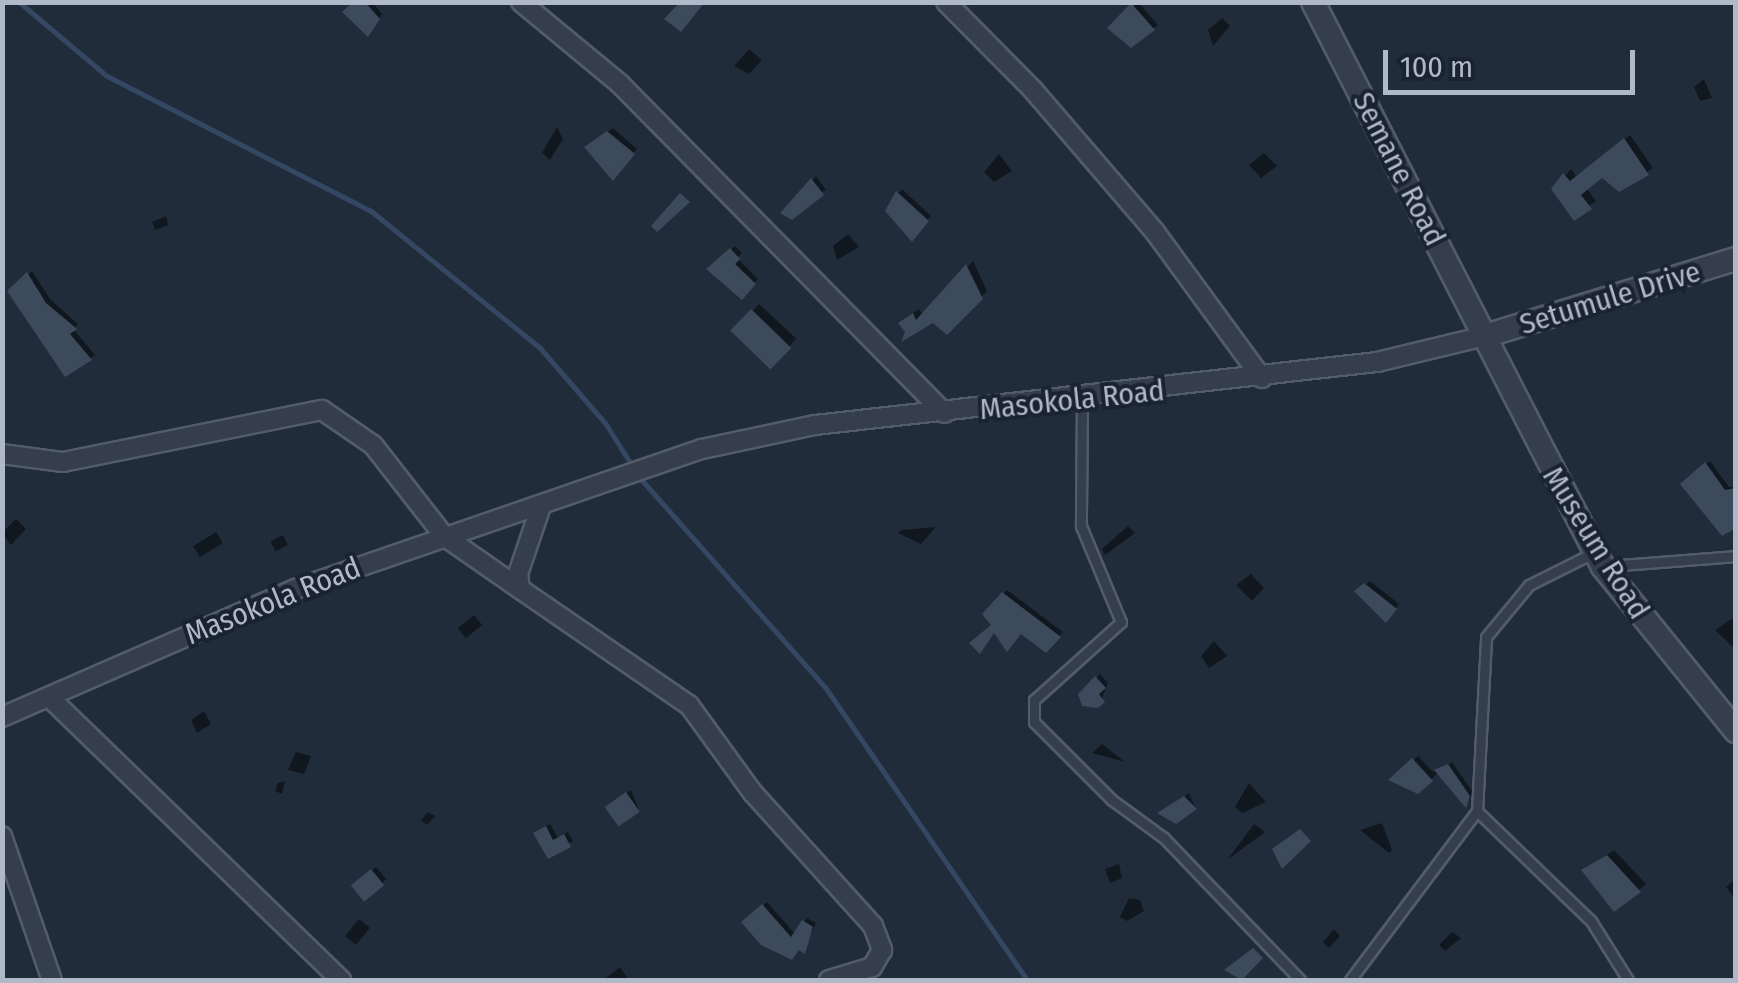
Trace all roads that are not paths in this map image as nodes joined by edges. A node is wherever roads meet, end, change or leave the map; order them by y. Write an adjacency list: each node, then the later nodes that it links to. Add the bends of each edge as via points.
1 (522, 2): 8 (street, via 620,84)
2 (946, 2): 6 (street, via 1033,90 1155,232)
3 (1312, 2): 5 (street, Semane Road)
4 (1736, 259): 5 (street, Setumule Drive)
5 (1484, 336): 6 (street, Masokola Road, via 1377,362); 13 (street, Museum Road)
6 (1262, 378): 7 (street, Masokola Road)
7 (1082, 399): 8 (street, Masokola Road); 23 (lane, via 1081,526 1121,622 1034,700 1034,722 1112,800 1164,838)
8 (946, 414): 10 (street, Masokola Road, via 815,425 660,462)
9 (2, 454): 11 (street, via 62,462 322,410 373,445)
10 (540, 509): 11 (street, Masokola Road); 14 (street, via 518,574)
11 (444, 536): 14 (street); 15 (street, Masokola Road, via 295,589)
12 (1736, 556): 13 (lane)
13 (1599, 559): 17 (street, Museum Road); 18 (lane, via 1529,585 1486,636)
14 (520, 588): 22 (street, via 689,706 754,793 873,926 882,950 872,967)
15 (50, 697): 16 (street, Masokola Road); 21 (street)
16 (2, 716)
17 (1736, 730)
18 (1477, 811): 24 (lane); 25 (lane, via 1591,921)
19 (2, 836): 20 (street)
20 (52, 980)
21 (342, 980)
22 (829, 980)
23 (1300, 980)
24 (1350, 980)
25 (1628, 980)

